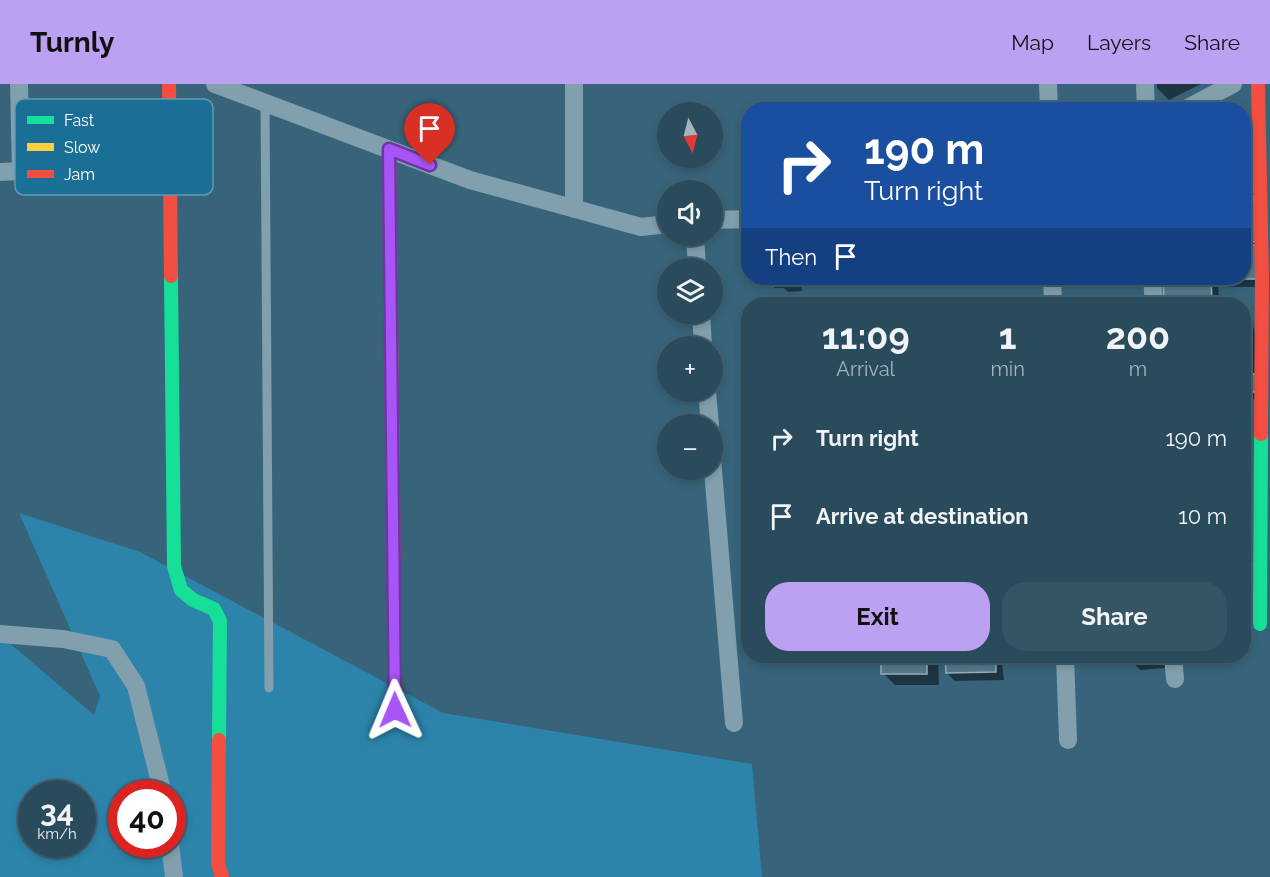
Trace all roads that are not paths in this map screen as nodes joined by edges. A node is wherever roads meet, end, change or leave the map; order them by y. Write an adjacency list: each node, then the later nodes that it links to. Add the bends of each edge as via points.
1 (19, 84): 9 (street)
2 (169, 84): 10 (street)
3 (215, 84): 14 (street)
4 (574, 84): 19 (street)
5 (1048, 84): 11 (street)
6 (1145, 84): 12 (street)
7 (1233, 84): 13 (street)
8 (1258, 84): 23 (street)
9 (19, 99)
10 (169, 99)
11 (1049, 102)
12 (1146, 102)
13 (1199, 102)
14 (266, 104): 15 (street); 30 (lane)
15 (389, 149): 19 (street, via 470,180); 31 (street)
16 (15, 171): 17 (street)
17 (0, 172)
18 (170, 195): 37 (street, via 172,554 175,581 183,593 214,609 220,621 218,863)
19 (574, 209): 22 (street, via 641,227)
20 (741, 219): 21 (street)
21 (723, 220)
22 (657, 225)
23 (1266, 278): 25 (street)
24 (714, 480): 32 (street)
25 (1260, 624)
26 (0, 634): 34 (street, via 63,639 112,649 136,686)
27 (1065, 663): 33 (street)
28 (1174, 663): 29 (street)
29 (1175, 679)
30 (269, 688)
31 (395, 710)
32 (734, 723)
33 (1068, 740)
34 (160, 780)
35 (172, 858): 36 (street)
36 (174, 877)
37 (222, 877)

